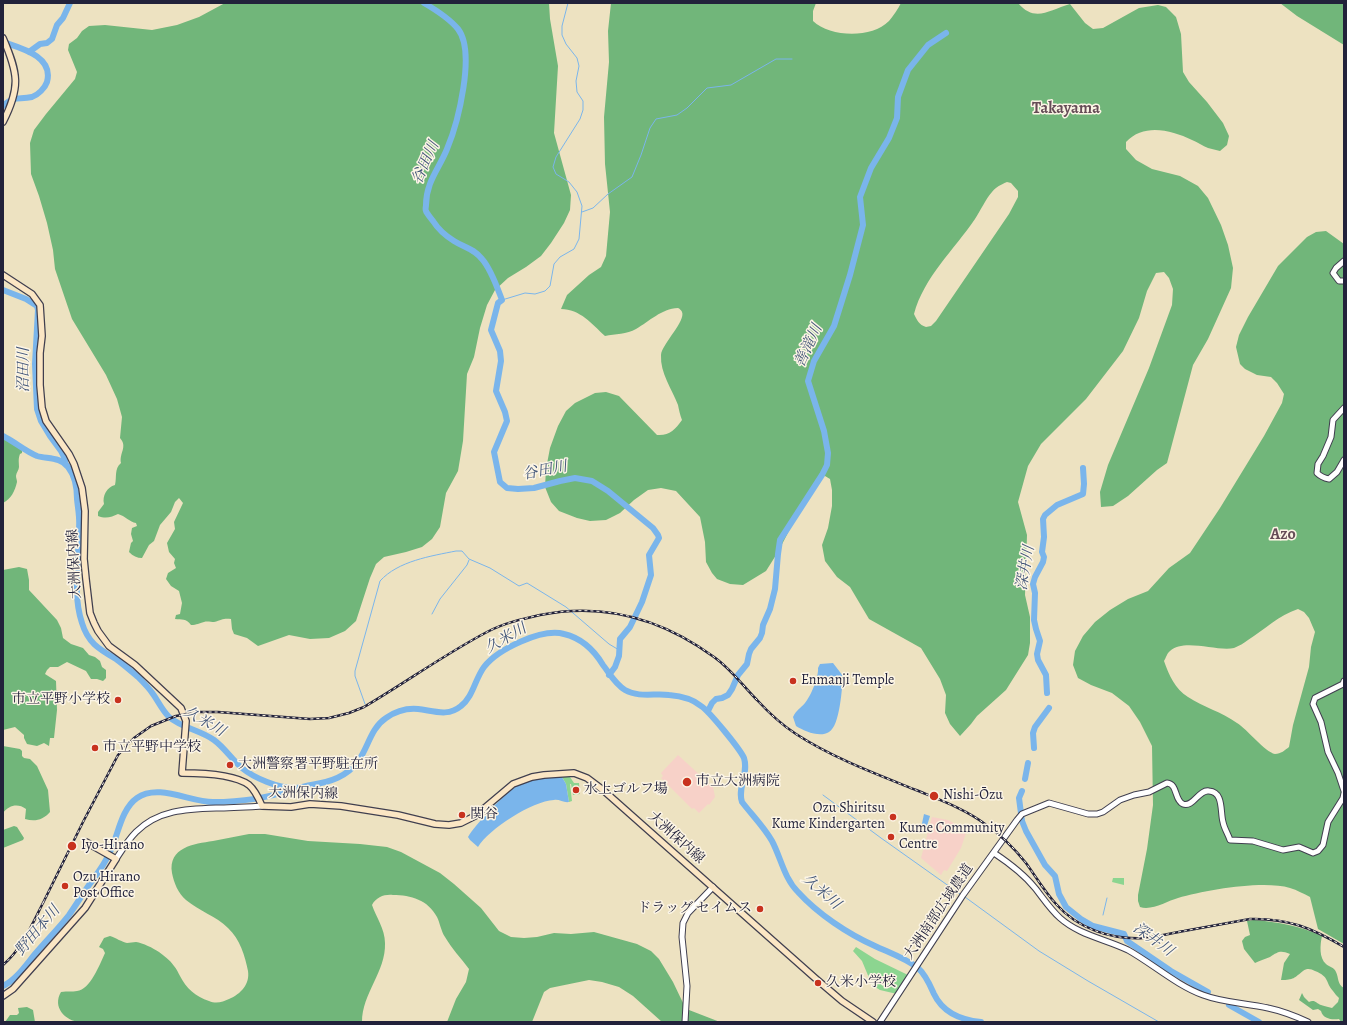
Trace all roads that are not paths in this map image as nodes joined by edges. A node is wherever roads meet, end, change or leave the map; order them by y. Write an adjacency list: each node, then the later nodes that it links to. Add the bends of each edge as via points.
1 (3, 38): 2 (main road, via 14,66 16,81 15,96)
2 (3, 122)
3 (1344, 261): 5 (street, via 1333,273 1339,281)
4 (3, 275): 10 (main road, 大洲保内線, via 32,294 40,305 42,408 46,421 69,454 82,488 85,511 84,559 90,613 94,623 109,646 135,665 179,706 186,722 182,773 235,779 247,784)
5 (1344, 282)
6 (1344, 408): 7 (street, via 1333,420 1331,437 1318,464 1317,473 1329,479)
7 (1344, 460)
8 (1344, 681): 9 (street, 大洲南部広域農道, via 1315,698 1313,704)
9 (1344, 792): 12 (street, 大洲南部広域農道, via 1326,826 1323,845 1313,853 1299,847 1283,850 1253,841 1230,840 1223,823 1217,794 1206,790 1185,805 1178,799 1170,783 1120,800 1096,814 1049,803 1021,815)
10 (261, 804): 13 (street, via 187,809 163,815 136,832); 14 (main road, 大洲保内線, via 291,807 310,804 341,806 449,825 461,823 475,816 513,784 544,775 574,773 594,782)
11 (86, 842): 13 (main road)
12 (994, 852): 18 (street, 大洲南部広域農道); 19 (street, via 1024,876 1052,910 1084,933 1130,951 1203,995 1268,1007)
13 (115, 858): 15 (main road, via 85,908 13,989)
14 (713, 888): 16 (street, via 693,907 683,923 687,986); 17 (main road, 大洲保内線, via 815,978)
15 (3, 996)
16 (686, 1022)
17 (873, 1022)
18 (880, 1022)
19 (1308, 1022)

